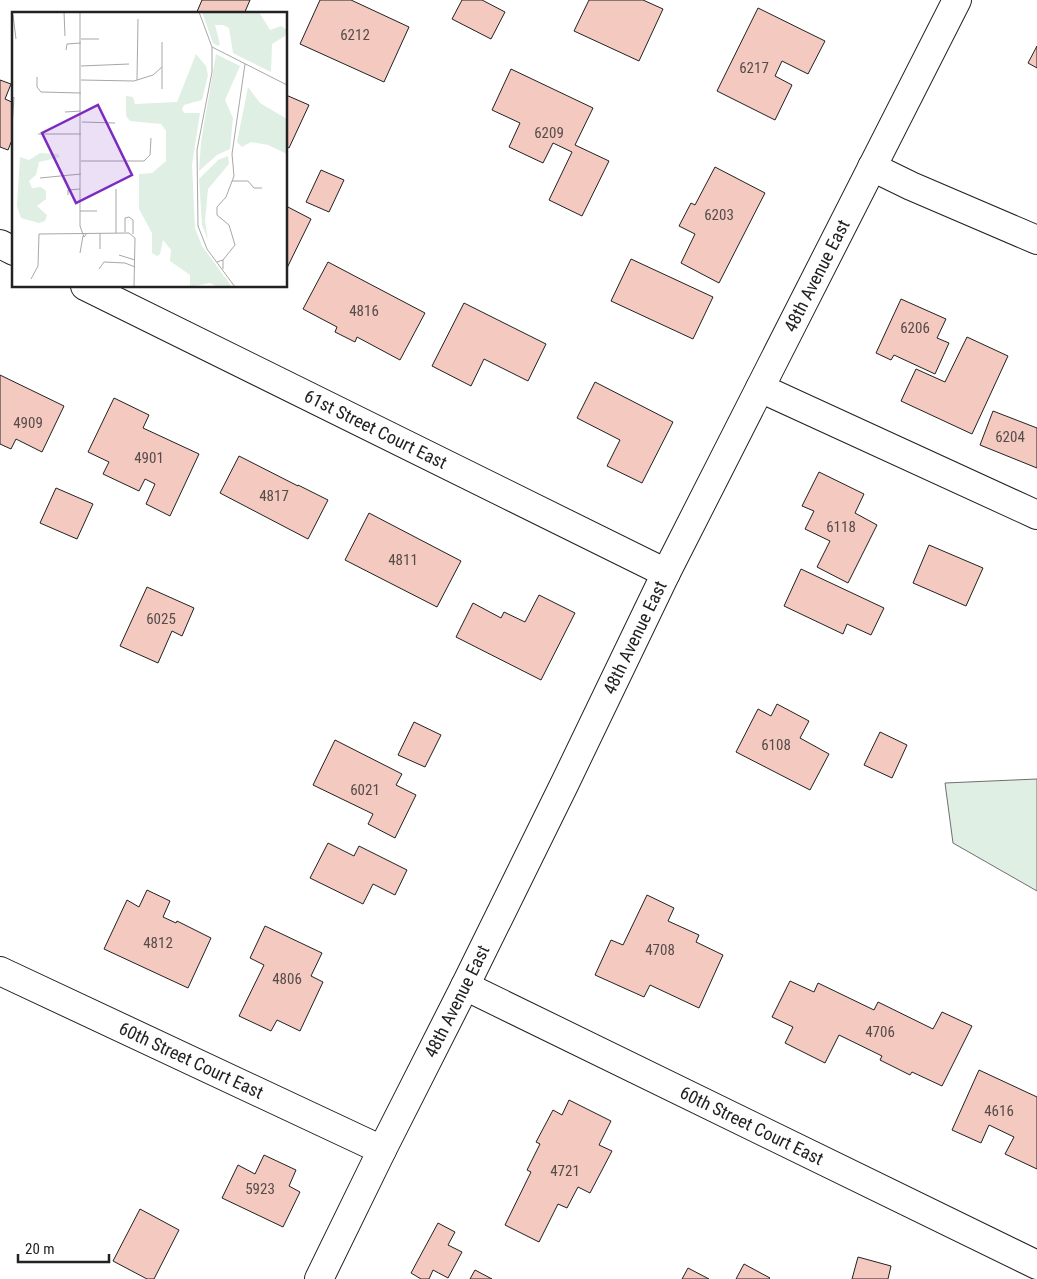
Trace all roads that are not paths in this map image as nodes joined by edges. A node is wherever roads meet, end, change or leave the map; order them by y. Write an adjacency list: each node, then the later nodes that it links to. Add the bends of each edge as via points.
1 (957, 0): 2 (street, 48th Avenue East)
2 (872, 167): 3 (street); 7 (street, 48th Avenue East)
3 (1037, 240)
4 (0, 244): 5 (street)
5 (12, 250)
6 (89, 288): 9 (street, 61st Street Court East)
7 (760, 388): 8 (street); 9 (street, 48th Avenue East)
8 (1037, 515)
9 (666, 573): 11 (street, 48th Avenue East)
10 (0, 971): 12 (street, 60th Street Court East)
11 (465, 986): 12 (street, 48th Avenue East); 13 (street, 60th Street Court East)
12 (382, 1150): 14 (street, 48th Avenue East)
13 (1037, 1265)
14 (319, 1279)

